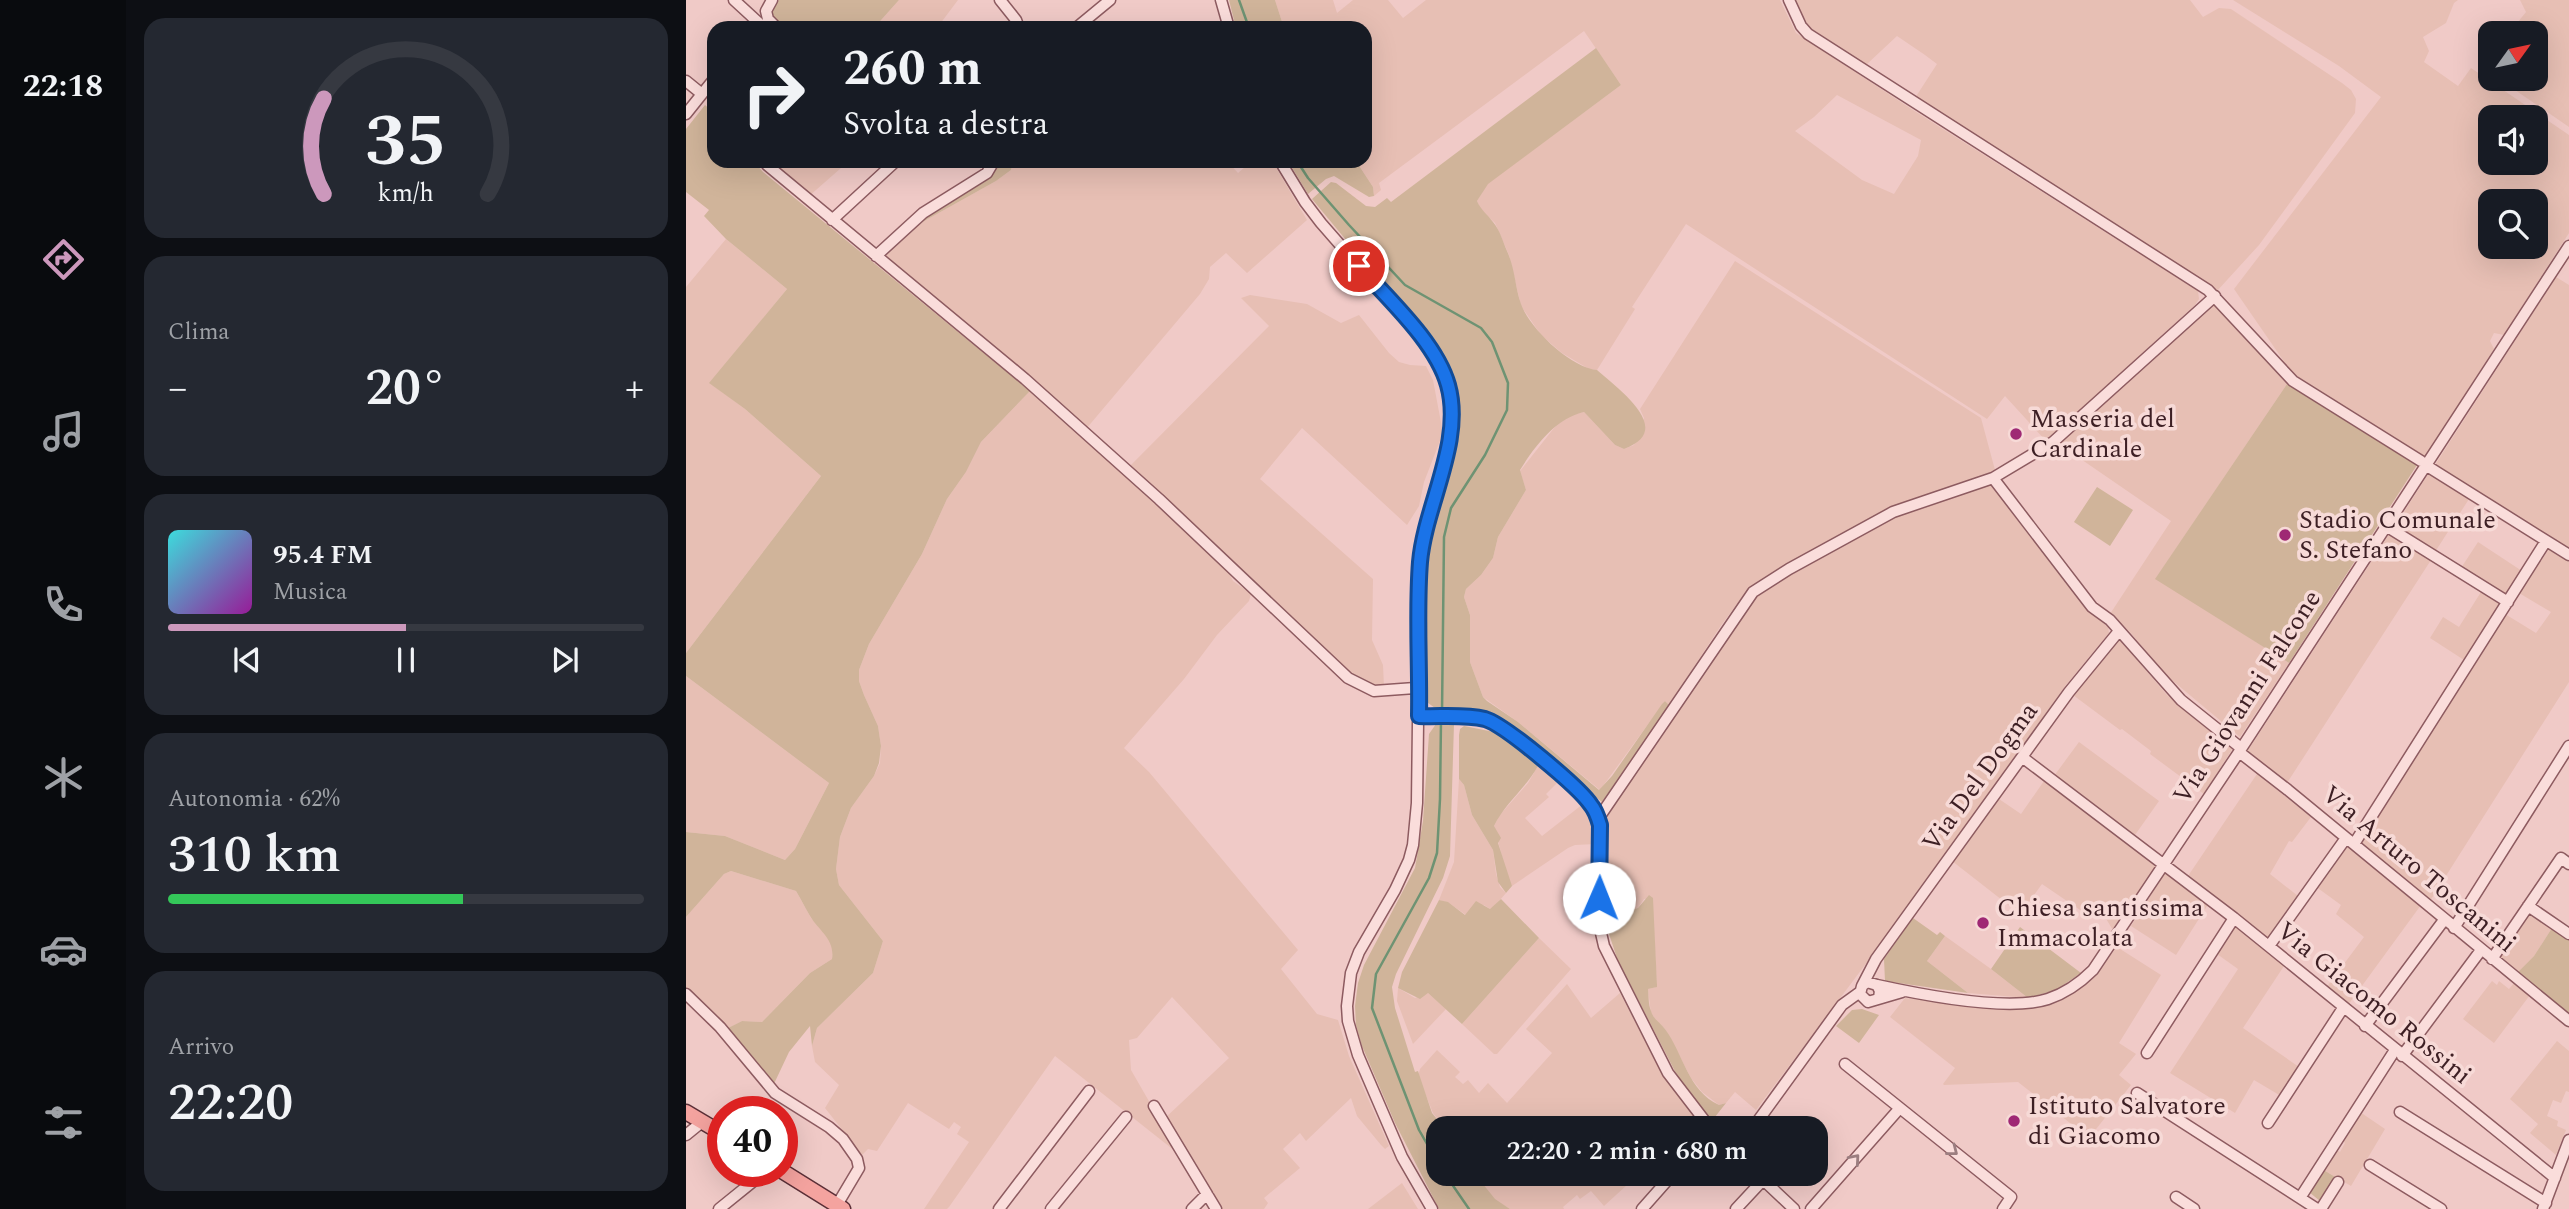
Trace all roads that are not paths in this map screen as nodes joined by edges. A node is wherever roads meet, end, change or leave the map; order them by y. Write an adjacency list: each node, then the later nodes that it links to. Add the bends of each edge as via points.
1 (734, 0): 7 (street)
2 (772, 0): 8 (street, via 766,11)
3 (1000, 0): 9 (street)
4 (1110, 0): 10 (street)
5 (1221, 0): 11 (street)
6 (1789, 0): 23 (street, via 1808,34)
7 (753, 21)
8 (770, 21)
9 (1016, 21)
10 (1084, 21)
11 (1227, 21)
12 (686, 81): 14 (street)
13 (707, 88): 14 (street)
14 (702, 94): 15 (street)
15 (686, 114)
16 (772, 168): 20 (street)
17 (887, 168): 20 (street)
18 (990, 168): 22 (street, via 923,212)
19 (1284, 168): 31 (street, via 1321,222 1431,351 1448,385 1451,426 1420,562)
20 (832, 219): 22 (street)
21 (2569, 246): 24 (street, Via Giovanni Falcone)
22 (876, 256): 31 (street, via 1106,450 1348,678 1374,691)
23 (2215, 296): 24 (street, via 2293,381); 25 (street, via 2053,442)
24 (2424, 463): 26 (street, Via Giovanni Falcone); 27 (street)
25 (1993, 478): 30 (street, Via Arturo Toscanini, via 2079,592); 36 (street, via 1893,512 1754,593)
26 (2386, 526): 29 (street); 34 (street, Via Giovanni Falcone)
27 (2546, 541): 28 (street); 29 (street)
28 (2569, 555)
29 (2508, 602): 37 (street)
30 (2119, 631): 34 (street, Via Arturo Toscanini, via 2165,684); 35 (street, Via Del Dogma)
31 (1417, 688): 32 (street)
32 (1419, 716): 36 (street, via 1483,719 1511,733 1583,795); 92 (street, via 1411,853 1351,973 1347,1006 1358,1055 1402,1157)
33 (2569, 746): 43 (street)
34 (2240, 750): 37 (street, Via Arturo Toscanini); 38 (street, Via Giovanni Falcone)
35 (2022, 757): 38 (street, Via Giacomo Rossini); 47 (street, Via Del Dogma)
36 (1598, 819): 66 (street, via 1598,920 1604,946 1668,1073)
37 (2350, 841): 42 (street, Via Arturo Toscanini); 45 (street)
38 (2164, 863): 41 (street, Via Giacomo Rossini); 50 (street, Via Giovanni Falcone, via 2100,961 2083,980 2061,994 2015,1003)
39 (2569, 864): 40 (street, via 2561,858)
40 (2528, 906): 44 (street); 48 (street)
41 (2234, 918): 45 (street, Via Giacomo Rossini); 57 (street)
42 (2444, 920): 43 (street, Via Arturo Toscanini); 56 (street)
43 (2454, 928): 46 (street, Via Arturo Toscanini)
44 (2569, 934)
45 (2269, 946): 54 (street, Via Giacomo Rossini)
46 (2481, 950): 48 (street, Via Arturo Toscanini); 58 (street)
47 (1882, 953): 49 (street); 51 (street, Via Del Dogma, via 1868,971)
48 (2492, 959): 55 (street, Via Arturo Toscanini)
49 (1875, 984): 50 (street, Via Giovanni Falcone); 51 (street, via 1867,982); 53 (street)
50 (1905, 992): 53 (street, Via Giovanni Falcone)
51 (1862, 993): 53 (street, via 1871,1003); 67 (street, via 1839,1010)
52 (686, 994): 86 (street, via 775,1093 830,1126 852,1149 859,1168)
53 (1879, 998)
54 (2343, 1008): 56 (street, Via Giacomo Rossini); 70 (street)
55 (2569, 1021)
56 (2365, 1026): 58 (street, Via Giacomo Rossini)
57 (2147, 1053)
58 (2399, 1053): 75 (street, Via Giacomo Rossini); 84 (street)
59 (1845, 1064): 63 (street)
60 (1089, 1091): 88 (street)
61 (2137, 1093): 84 (street)
62 (1154, 1106): 82 (street)
63 (1899, 1109): 96 (street, one-way to 63); 97 (street, one-way to 97, via 2011,1197)
64 (686, 1112): 69 (main road)
65 (2400, 1112): 85 (street)
66 (1700, 1116)
67 (1762, 1116)
68 (1126, 1117): 89 (street)
69 (702, 1122): 71 (main road); 72 (street)
70 (2268, 1123)
71 (707, 1125)
72 (686, 1135)
73 (2569, 1140): 75 (street)
74 (2370, 1165): 100 (street)
75 (2555, 1178): 85 (street)
76 (798, 1181): 86 (main road)
77 (2338, 1182): 99 (street)
78 (1662, 1186): 93 (street)
79 (1753, 1186): 94 (street)
80 (1770, 1186): 95 (street)
81 (746, 1187): 87 (street)
82 (1207, 1194): 90 (street); 91 (street)
83 (2176, 1198): 98 (street)
84 (2300, 1198): 99 (street)
85 (2545, 1206)
86 (840, 1207)
87 (719, 1209)
88 (999, 1209)
89 (1051, 1209)
90 (1192, 1209)
91 (1216, 1209)
92 (1432, 1209)
93 (1642, 1209)
94 (1736, 1209)
95 (1794, 1209)
96 (1811, 1209)
97 (2003, 1209)
98 (2194, 1209)
99 (2319, 1209)
100 (2441, 1209)

